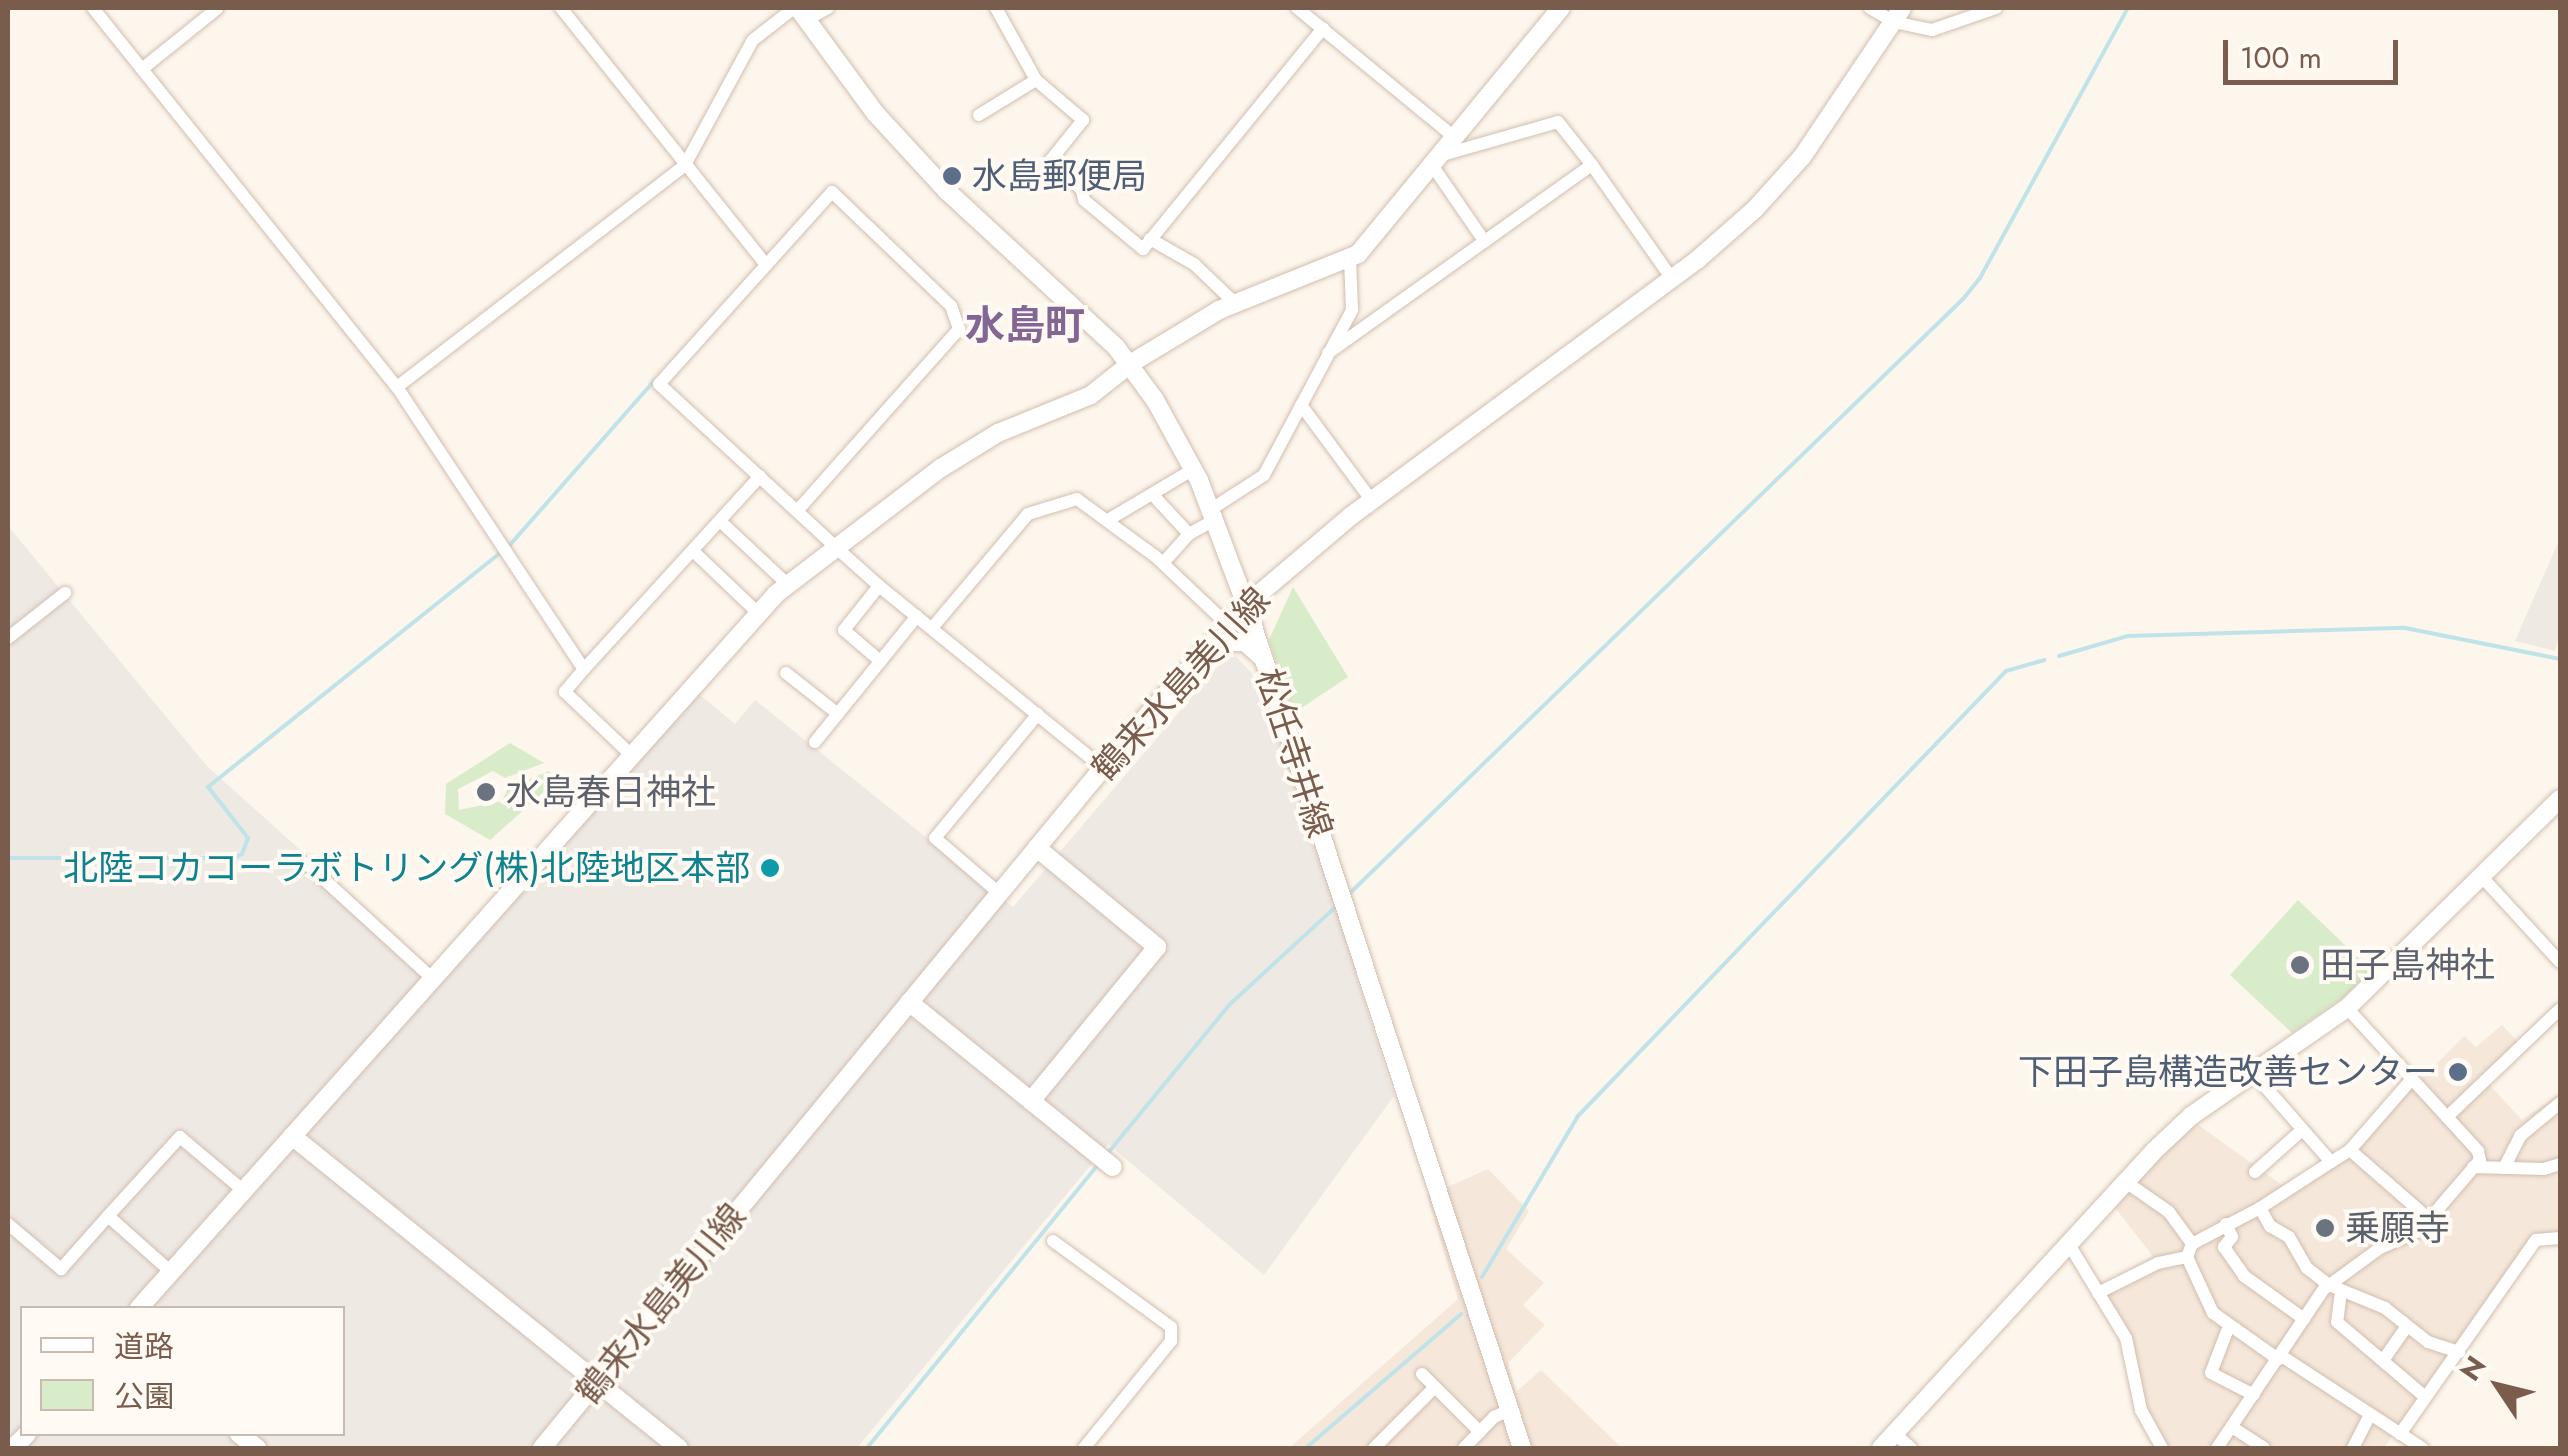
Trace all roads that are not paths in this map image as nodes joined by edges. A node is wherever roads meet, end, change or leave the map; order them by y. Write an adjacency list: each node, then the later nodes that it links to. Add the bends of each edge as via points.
1 (93, 8): 13 (street)
2 (218, 8): 13 (street)
3 (561, 8): 18 (street)
4 (828, 8): 10 (street)
5 (996, 8): 14 (street)
6 (1297, 8): 12 (street)
7 (1561, 8): 16 (street)
8 (1870, 8): 11 (street)
9 (1996, 8): 11 (street, via 1932,30)
10 (800, 12): 18 (street, via 753,40); 27 (street, 松任寺井線, via 876,114 947,191)
11 (1898, 15): 24 (street, 鶴来水島美川線, via 1802,158)
12 (1322, 28): 16 (street); 20 (street)
13 (142, 68): 28 (street)
14 (1036, 80): 15 (street); 20 (street, via 1083,120 1050,161 1143,249)
15 (980, 115)
16 (1454, 137): 17 (street)
17 (1435, 160): 19 (street, via 1558,122); 21 (street); 22 (street, via 1369,243)
18 (686, 165): 23 (street); 28 (street)
19 (1592, 166): 21 (street); 24 (street)
20 (1150, 239): 25 (street, via 1194,264)
21 (1485, 242): 26 (street)
22 (1350, 257): 25 (street); 26 (street, via 1352,310)
23 (766, 266): 31 (street, via 660,384); 34 (street, via 832,192 952,306 958,329)
24 (1672, 278): 33 (street, 鶴来水島美川線)
25 (1235, 304): 27 (street)
26 (1328, 353): 29 (street)
27 (1130, 364): 30 (street, 松任寺井線); 39 (street, via 1091,395 1012,426 941,468)
28 (397, 387): 56 (street)
29 (1301, 404): 33 (street); 35 (street, via 1264,475)
30 (1194, 469): 32 (street); 35 (street, 松任寺井線)
31 (760, 476): 34 (street); 37 (street)
32 (1152, 494): 36 (street); 38 (street)
33 (1372, 501): 43 (street, 鶴来水島美川線)
34 (797, 511): 39 (street)
35 (1212, 515): 38 (street); 42 (street, 松任寺井線)
36 (1108, 520): 41 (street); 51 (street, via 1077,499 1028,514)
37 (720, 521): 40 (street); 44 (street)
38 (1189, 534): 41 (street)
39 (835, 546): 44 (street); 45 (street)
40 (692, 551): 48 (street); 56 (street)
41 (1163, 563): 50 (street)
42 (1233, 571): 43 (street); 47 (street, 松任寺井線)
43 (1277, 578): 47 (street, 鶴来水島美川線)
44 (786, 584): 48 (street)
45 (879, 586): 49 (street); 55 (street, via 844,630)
46 (64, 593): 52 (street)
47 (1246, 605): 50 (street, 鶴来水島美川線); 54 (street, 松任寺井線)
48 (758, 613): 61 (street)
49 (917, 616): 51 (street); 55 (street)
50 (1228, 625): 53 (street, 鶴来水島美川線)
51 (932, 628): 59 (street)
52 (8, 638)
53 (1213, 642): 54 (street, via 1246,642); 62 (street, 鶴来水島美川線)
54 (1263, 658): 113 (street, 松任寺井線)
55 (880, 661): 58 (street)
56 (584, 670): 61 (street, via 565,692)
57 (786, 673): 58 (street)
58 (838, 714): 60 (street)
59 (1038, 714): 62 (street); 67 (street, via 935,838)
60 (815, 742)
61 (630, 754): 69 (street)
62 (1103, 768): 64 (street, 鶴来水島美川線)
63 (2560, 799): 66 (street)
64 (1036, 848): 67 (street, 鶴来水島美川線); 75 (street, via 1156,947)
65 (306, 864): 69 (street)
66 (2482, 876): 68 (street); 71 (street)
67 (999, 893): 70 (street, 鶴来水島美川線)
68 (2560, 962)
69 (432, 978): 79 (street)
70 (909, 1002): 75 (street); 109 (street, 鶴来水島美川線)
71 (2348, 1008): 73 (street); 74 (street)
72 (2560, 1010): 77 (street)
73 (2254, 1074): 78 (street); 87 (street, via 2192,1116)
74 (2412, 1079): 77 (street); 80 (street)
75 (1031, 1100): 81 (street)
76 (2560, 1102): 85 (street, via 2520,1136)
77 (2447, 1117): 84 (street, via 2478,1152)
78 (2302, 1130): 82 (street); 86 (street)
79 (292, 1136): 88 (street); 109 (street)
80 (2350, 1150): 82 (street); 91 (street)
81 (1107, 1162)
82 (2330, 1162): 89 (street)
83 (2560, 1164): 85 (street)
84 (2474, 1167): 85 (street); 91 (street)
85 (2504, 1168)
86 (2255, 1172)
87 (2126, 1182): 96 (street); 97 (street, via 2169,1212)
88 (244, 1191): 90 (street, via 180,1136); 98 (street)
89 (2260, 1208): 93 (street); 99 (street, via 2308,1268)
90 (108, 1216): 92 (street, via 61,1269); 98 (street)
91 (2431, 1221): 99 (street, via 2380,1248)
92 (8, 1224)
93 (2226, 1224): 97 (street); 102 (street, via 2232,1237 2224,1247 2244,1276)
94 (2560, 1238): 105 (street, via 2536,1240)
95 (1053, 1240): 121 (street, via 1171,1327 1171,1341)
96 (2070, 1246): 100 (street); 117 (street)
97 (2189, 1251): 100 (street); 103 (street, via 2213,1313)
98 (171, 1272): 101 (street)
99 (2335, 1289): 102 (street); 104 (street, via 2385,1308); 107 (street, via 2337,1322)
100 (2098, 1293): 127 (street, via 2126,1338 2141,1410)
101 (141, 1306)
102 (2304, 1319): 106 (street)
103 (2229, 1326): 106 (street); 111 (street, via 2211,1373)
104 (2406, 1327): 105 (street); 107 (street)
105 (2459, 1352): 112 (street)
106 (2279, 1357): 111 (street); 114 (street)
107 (2384, 1359): 112 (street)
108 (1422, 1374): 110 (street)
109 (598, 1381): 119 (street, 鶴来水島美川線); 120 (street)
110 (1435, 1387): 116 (street); 122 (street)
111 (2254, 1394): 115 (street)
112 (2425, 1397): 118 (street)
113 (1509, 1410): 116 (street); 124 (street, 松任寺井線)
114 (2370, 1416): 118 (street); 130 (street)
115 (2232, 1427): 128 (street); 129 (street)
116 (1480, 1432): 123 (street)
117 (1895, 1434): 125 (street); 126 (street)
118 (2400, 1434): 131 (street)
119 (542, 1448)
120 (679, 1448)
121 (1084, 1448)
122 (1374, 1448)
123 (1464, 1448)
124 (1522, 1448)
125 (1881, 1448)
126 (1911, 1448)
127 (2162, 1448)
128 (2218, 1448)
129 (2264, 1448)
130 (2352, 1448)
131 (2422, 1448)

